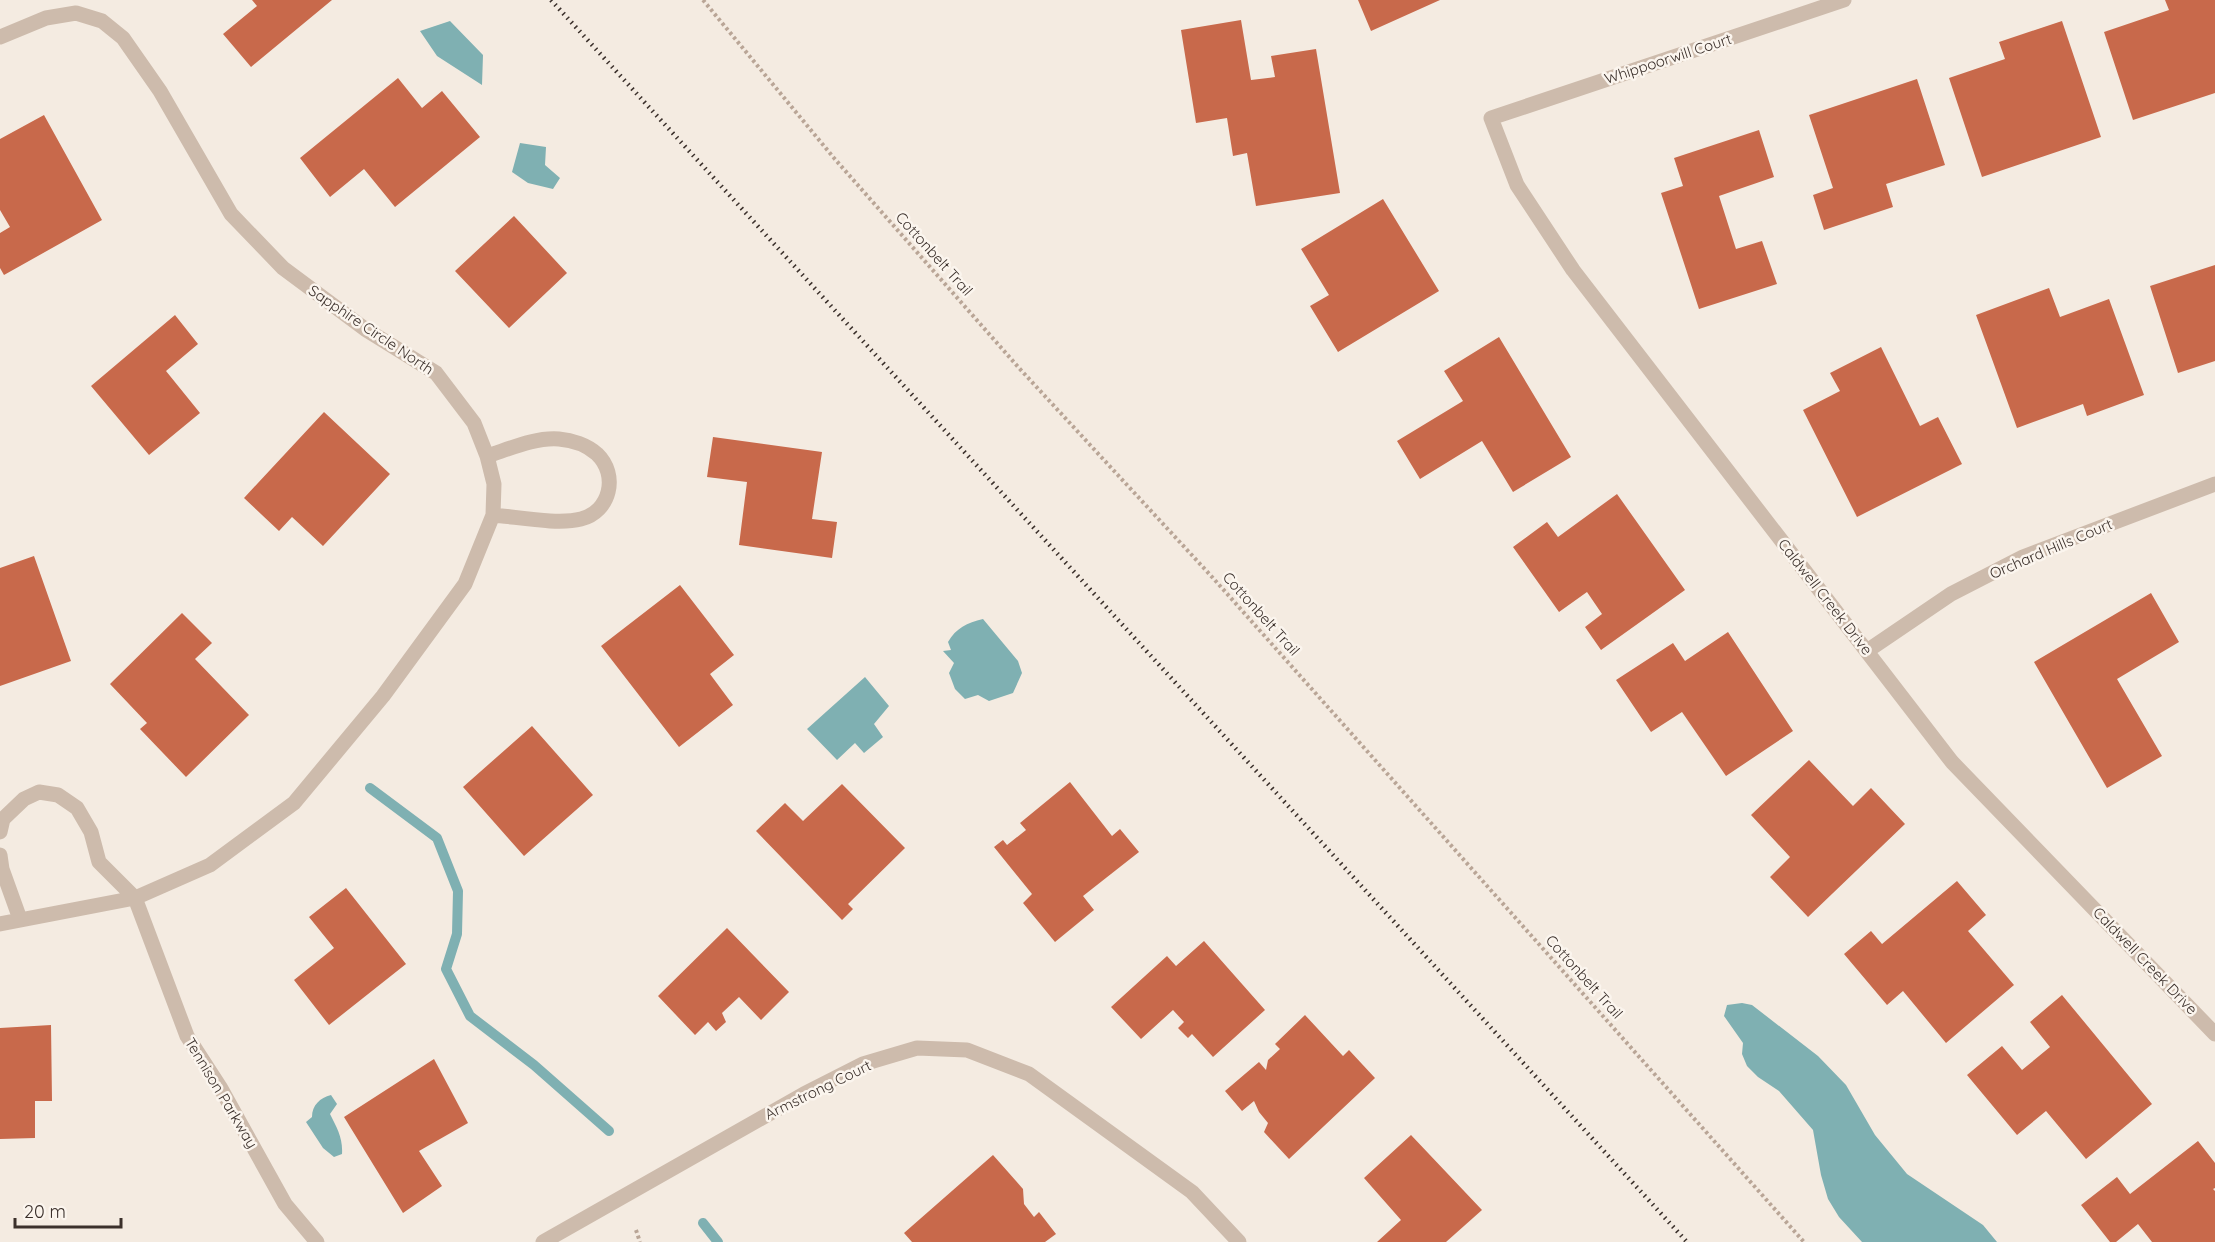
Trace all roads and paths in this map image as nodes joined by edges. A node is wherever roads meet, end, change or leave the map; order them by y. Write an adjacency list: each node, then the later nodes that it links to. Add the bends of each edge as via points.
1 (703, 0): 20 (path, Cottonbelt Trail, via 834,158 1003,350 1213,578)
2 (1844, 0): 4 (street, Whippoorwill Court)
3 (0, 37): 5 (street, Sapphire Circle North, via 46,18 76,13 102,21 123,38 165,99 231,214 283,268 365,329 436,373 474,423)
4 (1491, 118): 8 (street, Caldwell Creek Drive, via 1517,185 1573,270)
5 (488, 456): 7 (street, Sapphire Circle North, via 494,484); 7 (street, via 558,438 580,443 598,454 610,484 606,501 594,514 579,520)
6 (2215, 484): 8 (street, Orchard Hills Court, via 2023,557 1951,594)
7 (493, 515): 11 (street, Sapphire Circle North, via 465,584 384,696 294,803 210,866)
8 (1867, 651): 14 (street, Caldwell Creek Drive, via 1952,762)
9 (0, 832): 11 (street, via 3,819 24,799 39,792 58,795 77,808 91,832 99,862)
10 (0, 855): 12 (street)
11 (135, 898): 12 (street, Sapphire Circle North); 16 (street, Tennison Parkway, via 186,1036 220,1087 285,1204)
12 (20, 919): 13 (street, Sapphire Circle North)
13 (0, 924)
14 (2215, 1034)
15 (636, 1230): 18 (path)
16 (317, 1242)
17 (543, 1242): 19 (street, Armstrong Court, via 804,1094 863,1064 917,1048 967,1050 1029,1074 1192,1192)
18 (640, 1242)
19 (1239, 1242)
20 (1804, 1242)

